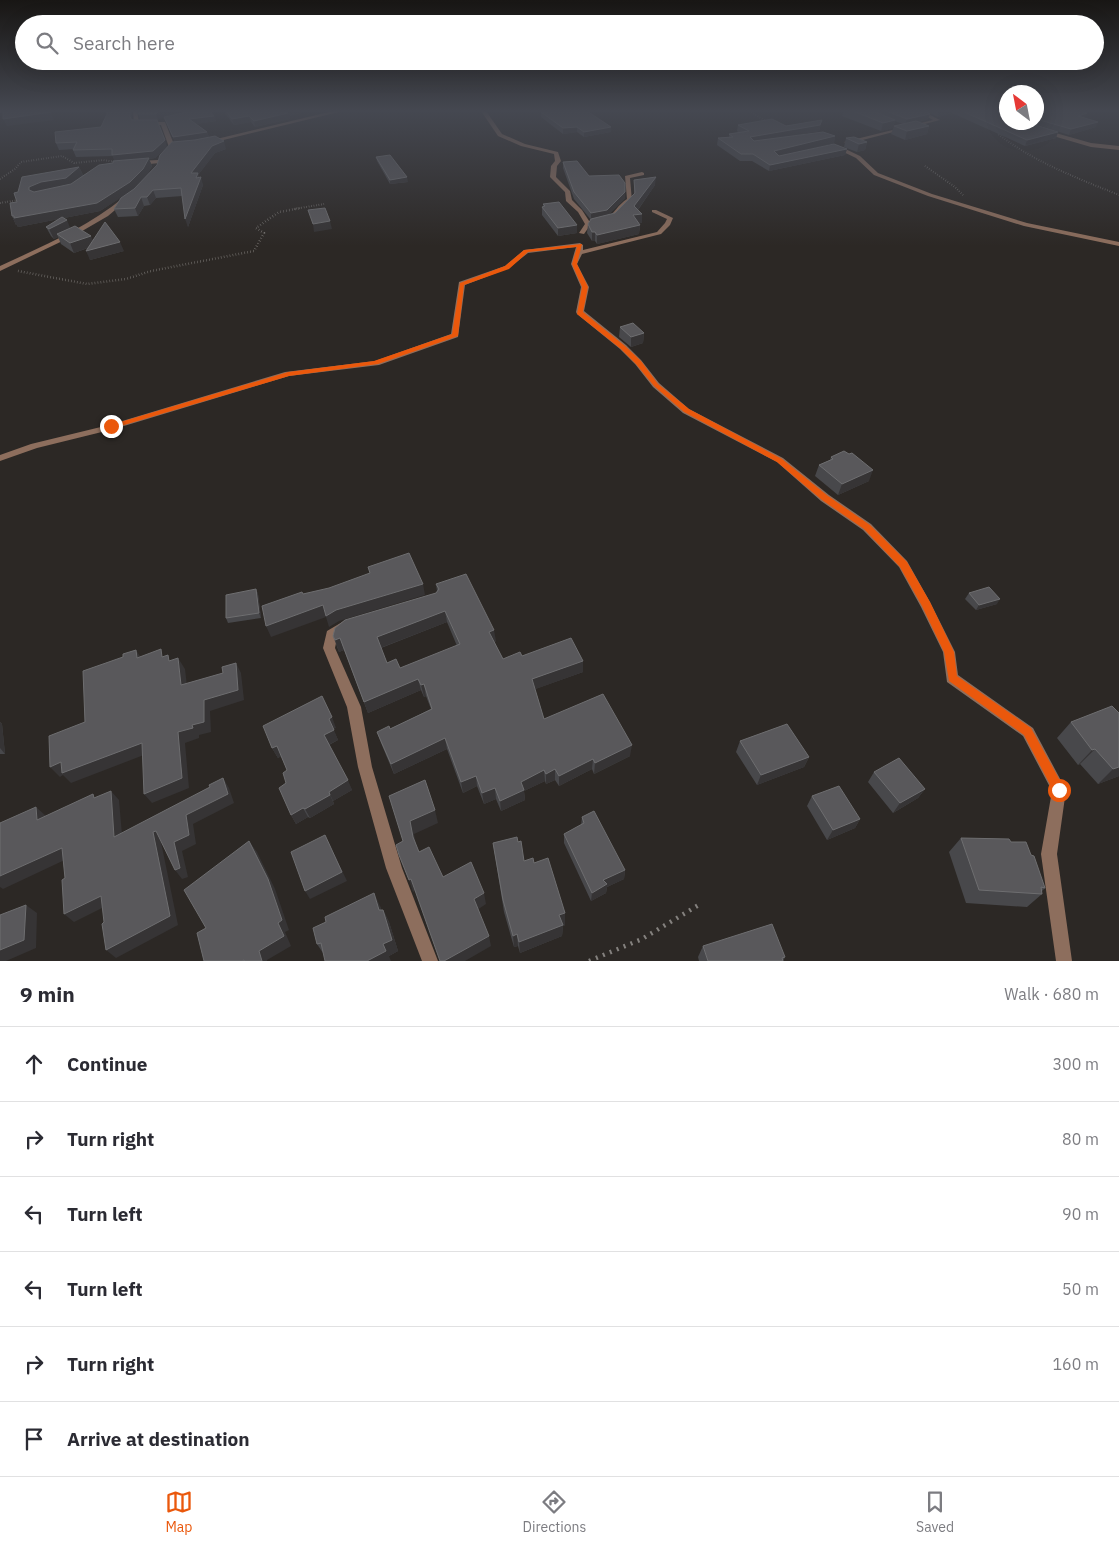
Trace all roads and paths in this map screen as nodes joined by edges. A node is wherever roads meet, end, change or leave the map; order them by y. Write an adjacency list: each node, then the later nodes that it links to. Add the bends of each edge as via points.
1 (164, 156): 5 (street)
2 (557, 156): 20 (street, via 553,177 568,192 569,201 580,210)
3 (856, 156): 16 (street, via 870,170 890,180)
4 (1035, 156): 12 (path)
5 (158, 162): 6 (street); 8 (street)
6 (124, 164): 10 (path, via 103,160 74,163 62,156 21,162)
7 (925, 166): 16 (path)
8 (156, 171)
9 (642, 174): 18 (street, via 627,177 630,200)
10 (0, 179)
11 (134, 195): 24 (street, via 75,233)
12 (1119, 195)
13 (19, 200): 14 (path)
14 (0, 202)
15 (324, 204): 25 (path, via 279,212 256,228 264,233 254,251 150,271 126,279 87,284)
16 (983, 210): 22 (street, via 1026,225)
17 (654, 211): 23 (street, via 670,218 658,233)
18 (607, 221)
19 (597, 222): 20 (street)
20 (588, 224): 21 (street)
21 (582, 232)
22 (1119, 244)
23 (578, 253): 26 (street, via 580,245 526,251 507,267 462,284 455,335 411,351 376,363 288,374); 31 (street, via 574,264 585,287 580,312 638,362 656,385 686,411 780,460 825,498 867,527 904,564 949,652 952,678 1028,732 1059,790 1049,854)
24 (0, 270)
25 (9, 271)
26 (0, 458)
27 (353, 624): 29 (street, via 331,635 329,648 354,707 365,767 394,868)
28 (702, 903): 30 (path, via 642,939)
29 (430, 961)
30 (590, 961)
31 (1064, 961)

